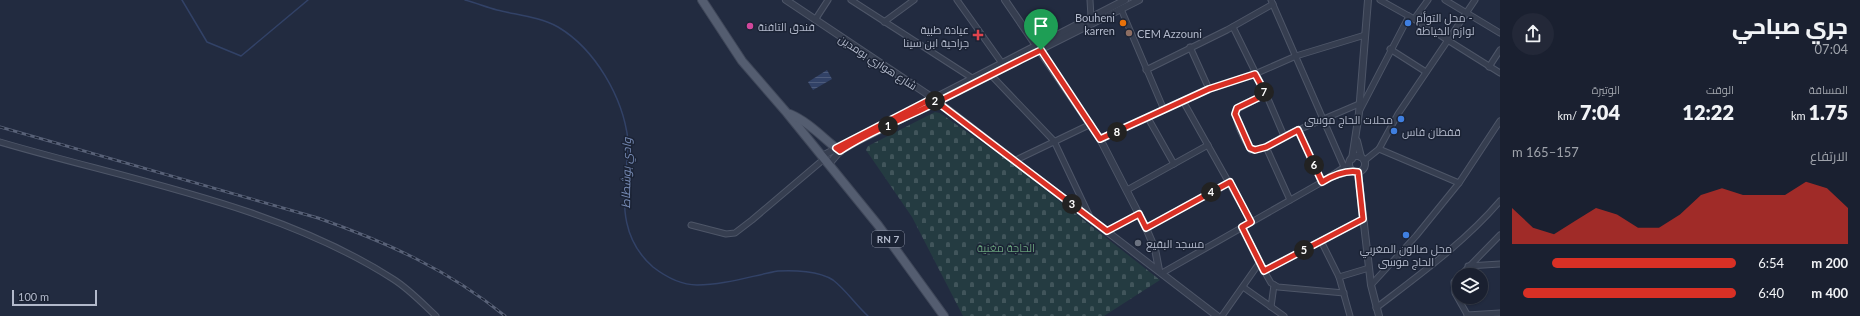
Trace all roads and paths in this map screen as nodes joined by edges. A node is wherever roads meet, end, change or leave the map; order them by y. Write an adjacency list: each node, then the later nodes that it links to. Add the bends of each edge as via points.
1 (702, 0): 46 (main road, RN 7, via 742,61)
2 (786, 0): 20 (street, شارع هواري بومدين)
3 (828, 0): 20 (street)
4 (851, 0): 22 (street)
5 (914, 0): 22 (street)
6 (957, 0): 32 (street)
7 (1005, 0): 27 (street)
8 (1090, 0): 21 (street)
9 (1125, 0): 21 (street)
10 (1139, 0): 17 (street)
11 (1368, 0): 25 (street)
12 (1380, 0): 19 (street)
13 (1428, 0): 19 (street)
14 (1445, 0): 18 (street)
15 (1475, 0): 18 (street)
16 (1272, 2): 23 (street); 31 (street)
17 (1121, 9): 21 (street); 34 (street)
18 (1466, 12): 24 (street); 26 (street)
19 (1412, 17): 26 (street); 29 (street)
20 (815, 20): 42 (street, شارع هواري بومدين)
21 (1092, 20): 27 (street)
22 (884, 22): 39 (street)
23 (1232, 27): 28 (street); 38 (street)
24 (1500, 33)
25 (1365, 35): 31 (street); 44 (street)
26 (1448, 40): 33 (street); 35 (street)
27 (1039, 48): 32 (street); 51 (street)
28 (1190, 48): 34 (street); 40 (street)
29 (1390, 49): 35 (street); 47 (street)
30 (1500, 50): 33 (street)
31 (1296, 56): 38 (street); 49 (street)
32 (1003, 65): 37 (street); 39 (street)
33 (1489, 66): 36 (street)
34 (1146, 70): 45 (street)
35 (1426, 72): 61 (street)
36 (1500, 73)
37 (990, 74): 42 (street); 56 (street)
38 (1255, 74): 40 (street); 41 (street)
39 (972, 78): 42 (street)
40 (1209, 89): 43 (street)
41 (1266, 94): 53 (street); 59 (street, via 1237,108 1235,114 1251,150)
42 (935, 100): 60 (street); 64 (street, شارع هواري بومدين)
43 (1183, 101): 45 (street); 58 (street)
44 (1359, 104): 47 (street); 49 (street)
45 (1164, 110): 48 (street)
46 (787, 113): 60 (main road, via 804,122); 62 (main road, RN 7)
47 (1359, 113): 54 (street)
48 (1148, 118): 55 (street); 66 (street)
49 (1323, 119): 52 (street); 65 (street)
50 (1500, 121): 71 (street)
51 (1091, 124): 55 (street); 56 (street)
52 (1298, 130): 53 (street); 70 (street)
53 (1284, 136): 59 (street)
54 (1356, 137): 63 (street); 65 (street)
55 (1100, 139): 72 (street)
56 (1054, 141): 64 (street); 76 (street)
57 (0, 142): 99 (street, via 182,192 290,227 352,256 392,279)
58 (1208, 145): 66 (street); 69 (street)
59 (1266, 147): 73 (street)
60 (838, 149): 62 (street); 62 (street)
61 (1379, 149): 63 (street); 71 (street)
62 (825, 159): 79 (street, via 735,233 726,234); 100 (main road, RN 7, via 878,225)
63 (1362, 159): 65 (street, via 1356,157); 67 (street, via 1364,168)
64 (1016, 160): 76 (street, شارع هواري بومدين)
65 (1348, 163): 67 (street); 68 (street)
66 (1174, 164): 72 (street)
67 (1355, 171): 68 (street); 77 (street)
68 (1330, 177): 70 (street)
69 (1230, 182): 78 (street); 81 (street)
70 (1322, 182): 73 (street)
71 (1459, 183): 93 (street, via 1416,236)
72 (1127, 190): 75 (street)
73 (1290, 200): 78 (street)
74 (1500, 201): 97 (street, via 1487,217 1436,262)
75 (1139, 214): 81 (street); 82 (street)
76 (1091, 219): 82 (street, شارع هواري بومدين)
77 (1363, 219): 84 (street); 88 (street)
78 (1251, 222): 80 (street)
79 (690, 225)
80 (1242, 227): 85 (street); 89 (street)
81 (1146, 228): 89 (street)
82 (1107, 231): 89 (street, شارع هواري بومدين)
83 (1500, 234): 87 (street)
84 (1321, 241): 90 (street); 91 (street)
85 (1260, 262): 90 (street); 94 (street)
86 (1500, 264): 87 (street)
87 (1468, 266): 106 (street, via 1453,285)
88 (1369, 268): 91 (street); 93 (street)
89 (1160, 271): 101 (street, شارع هواري بومدين)
90 (1264, 271): 92 (street)
91 (1339, 277): 95 (street)
92 (1274, 285): 95 (street); 96 (street)
93 (1371, 285): 97 (street)
94 (1243, 287): 96 (street); 102 (street)
95 (1344, 293): 104 (street)
96 (1271, 307): 103 (street)
97 (1376, 308): 105 (street)
98 (1500, 313): 106 (street)
99 (436, 316)
100 (944, 316)
101 (1217, 316)
102 (1222, 316)
103 (1282, 316)
104 (1350, 316)
105 (1379, 316)
106 (1467, 316)

